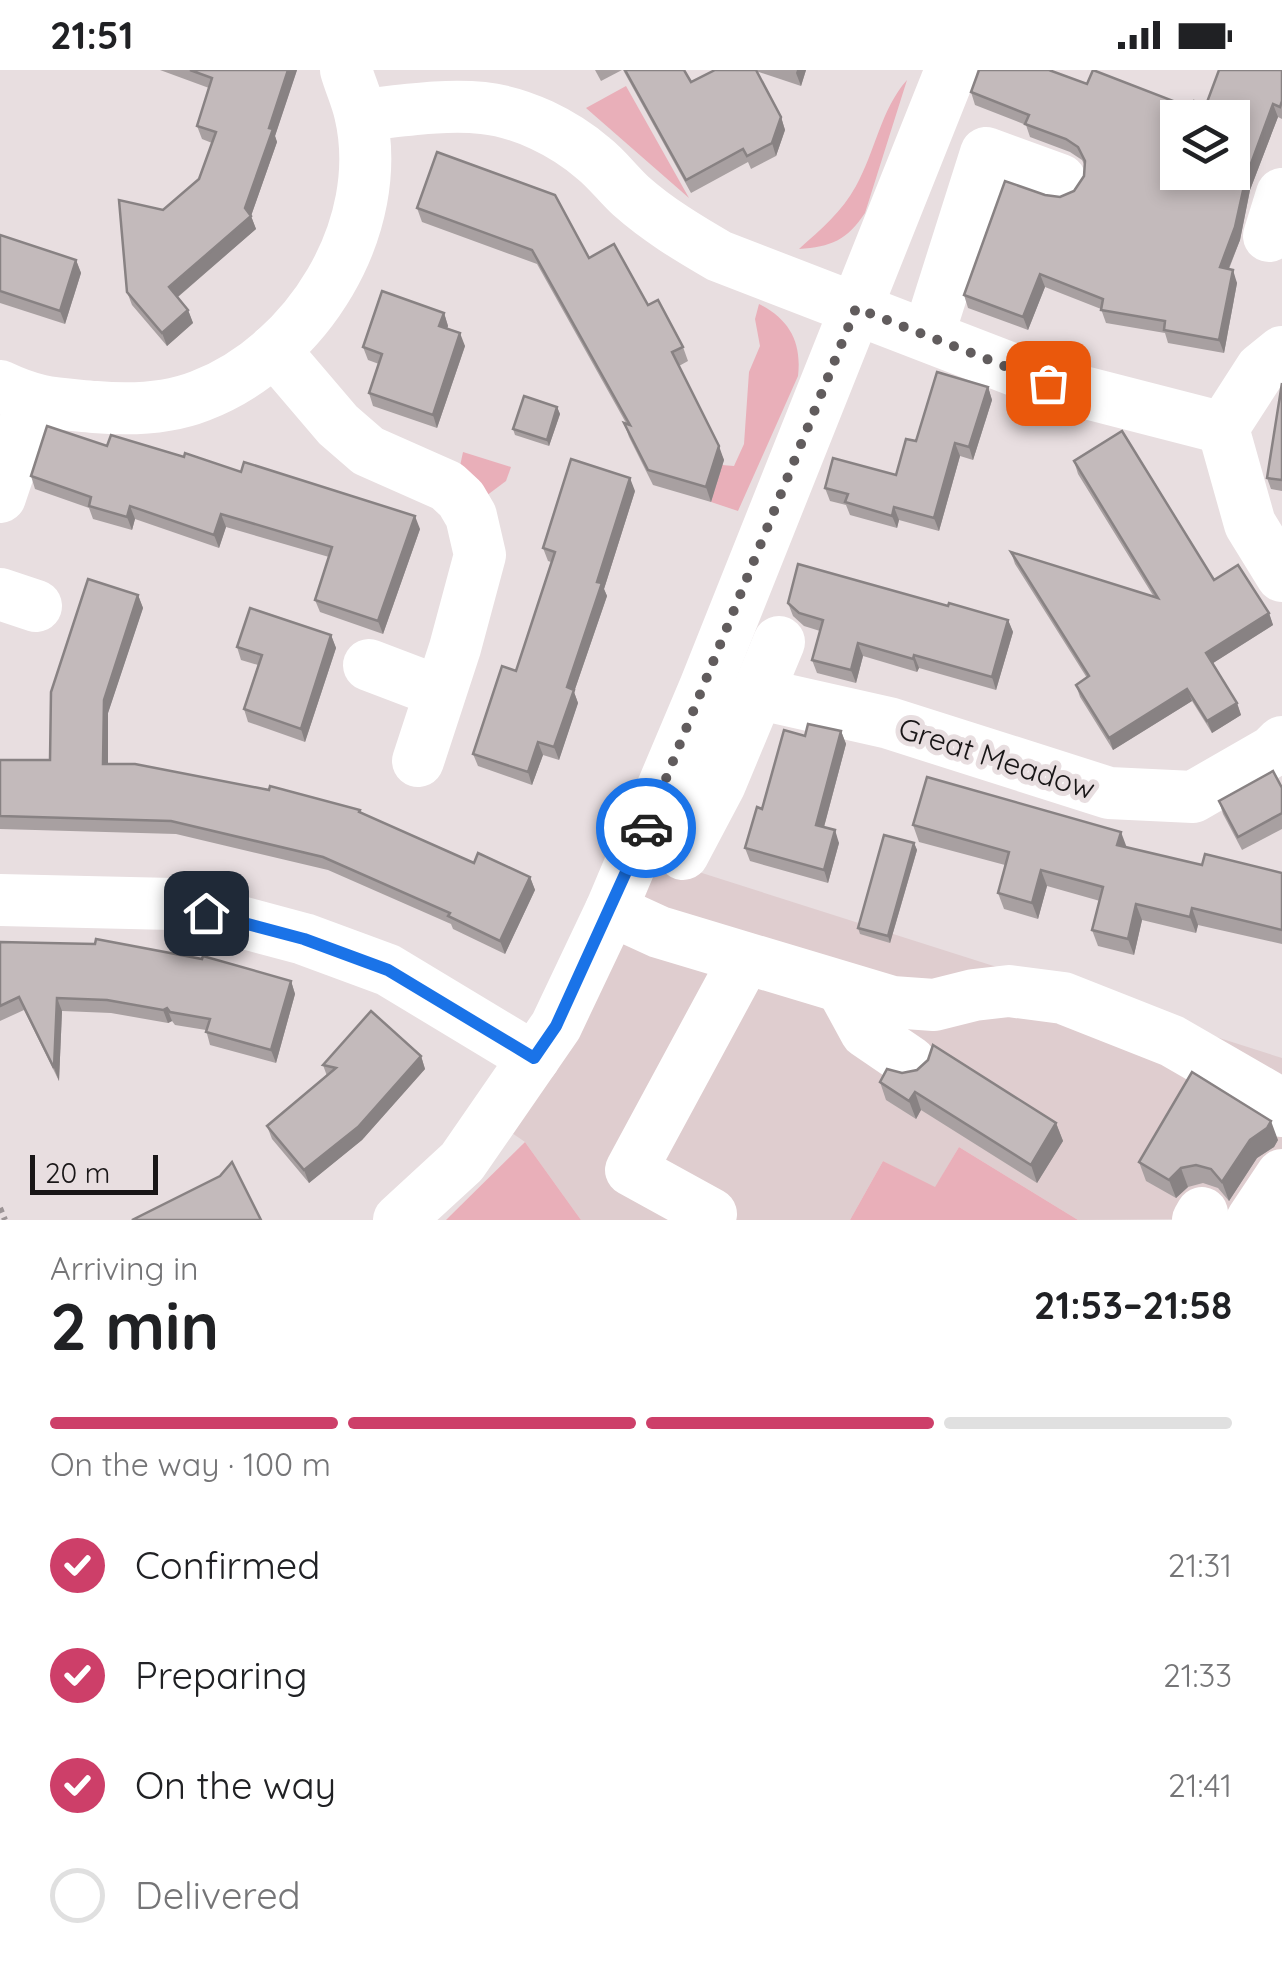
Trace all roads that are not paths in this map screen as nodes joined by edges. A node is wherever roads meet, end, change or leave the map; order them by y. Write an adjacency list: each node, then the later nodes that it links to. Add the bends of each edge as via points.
1 (951, 70): 4 (street)
2 (353, 93): 4 (street, via 515,115 594,158 673,230 719,256); 6 (street, via 364,170 361,204 334,276)
3 (1060, 180): 5 (street, via 986,153)
4 (856, 308): 5 (street); 20 (street)
5 (928, 336): 9 (street, via 1048,383)
6 (274, 350): 8 (street, via 200,396 163,405 126,409); 14 (street, via 338,425 368,450 447,486 471,516 480,555)
7 (1282, 352): 9 (street, via 1262,369)
8 (16, 394): 10 (street)
9 (1223, 428): 11 (street, via 1250,524)
10 (0, 497)
11 (1282, 576)
12 (779, 642): 15 (street)
13 (369, 664): 14 (street)
14 (440, 692): 17 (street)
15 (760, 694): 16 (street, Great Meadow, via 889,723 1108,793 1193,797); 18 (street)
16 (1282, 742)
17 (418, 761)
18 (683, 854)
19 (0, 900): 23 (street, via 174,904 304,939 388,970)
20 (611, 910): 21 (street); 23 (street)
21 (745, 959): 22 (street); 27 (street, via 631,1170)
22 (842, 988): 24 (street, via 866,1032); 25 (street, via 934,1005 1009,991 1064,998 1172,1041)
23 (534, 1058): 28 (street, via 462,1162)
24 (910, 1062)
25 (1282, 1111)
26 (1282, 1175): 29 (street)
27 (712, 1214)
28 (398, 1220)
29 (1252, 1220)

